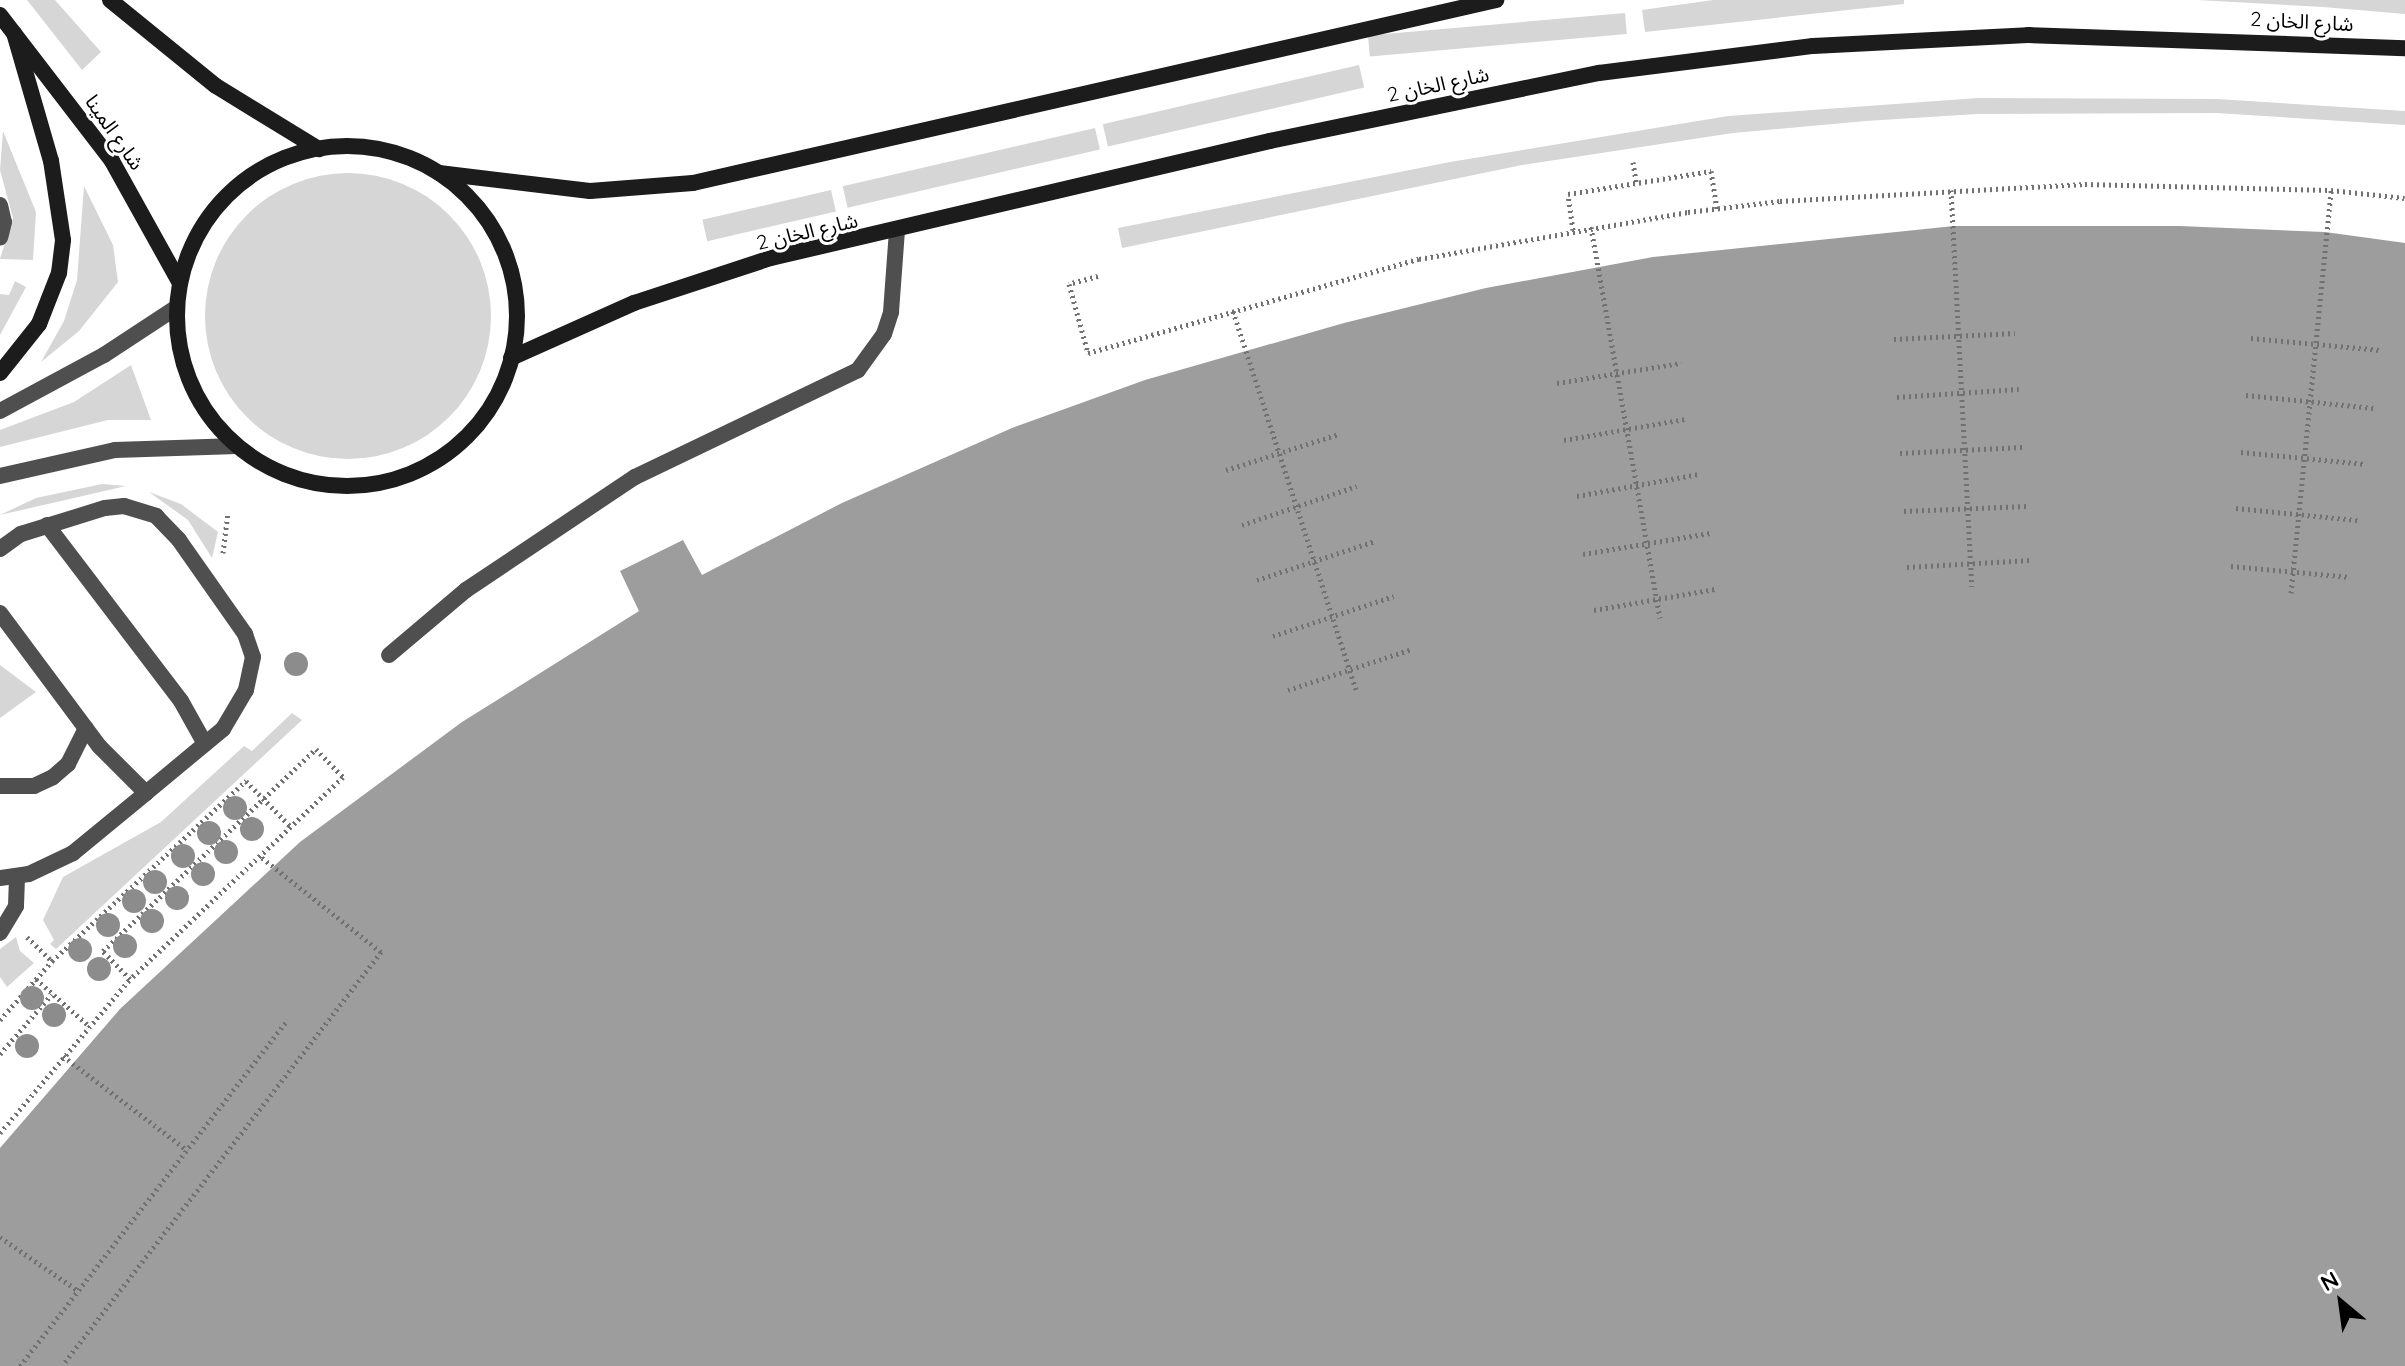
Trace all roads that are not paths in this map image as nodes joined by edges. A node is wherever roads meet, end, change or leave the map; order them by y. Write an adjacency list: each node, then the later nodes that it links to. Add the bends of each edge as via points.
1 (110, 0): 6 (main road, via 216,86)
2 (1496, 0): 7 (main road, via 693,183 590,191)
3 (0, 15): 4 (main road, شارع المينا)
4 (14, 33): 11 (main road, شارع المينا, via 112,161); 14 (main road, via 51,161 63,240 59,273 39,324)
5 (2405, 48): 9 (main road, شارع الخان 2, via 2028,35 1813,46 1706,58 1493,92)
6 (319, 149): 7 (main road, via 381,150); 11 (main road, via 270,165 229,194 197,235)
7 (439, 173): 13 (main road, via 479,209 505,254 517,306)
8 (0, 205): 10 (lane)
9 (897, 230): 13 (main road, شارع الخان 2, via 771,258 676,287); 21 (lane, via 891,312 878,344 858,370 635,477 478,581)
10 (0, 238)
11 (180, 283): 12 (main road)
12 (177, 307): 15 (lane, via 104,355); 16 (main road, via 186,374 207,413)
13 (511, 358): 16 (main road, via 478,423 442,456 398,477 350,485 301,479)
14 (0, 373)
15 (0, 411)
16 (237, 446): 17 (lane, via 115,450)
17 (0, 476)
18 (47, 525): 19 (lane); 23 (lane, via 181,701); 23 (lane, via 124,506 156,516 239,622 253,657 240,704)
19 (0, 549)
20 (0, 613): 22 (lane)
21 (389, 655)
22 (86, 728): 24 (lane, via 68,764 53,777 34,786); 25 (lane)
23 (205, 744): 25 (lane)
24 (0, 786)
25 (146, 793): 26 (lane, via 73,853)
26 (8, 878): 27 (lane, via 16,906)
27 (0, 933)

